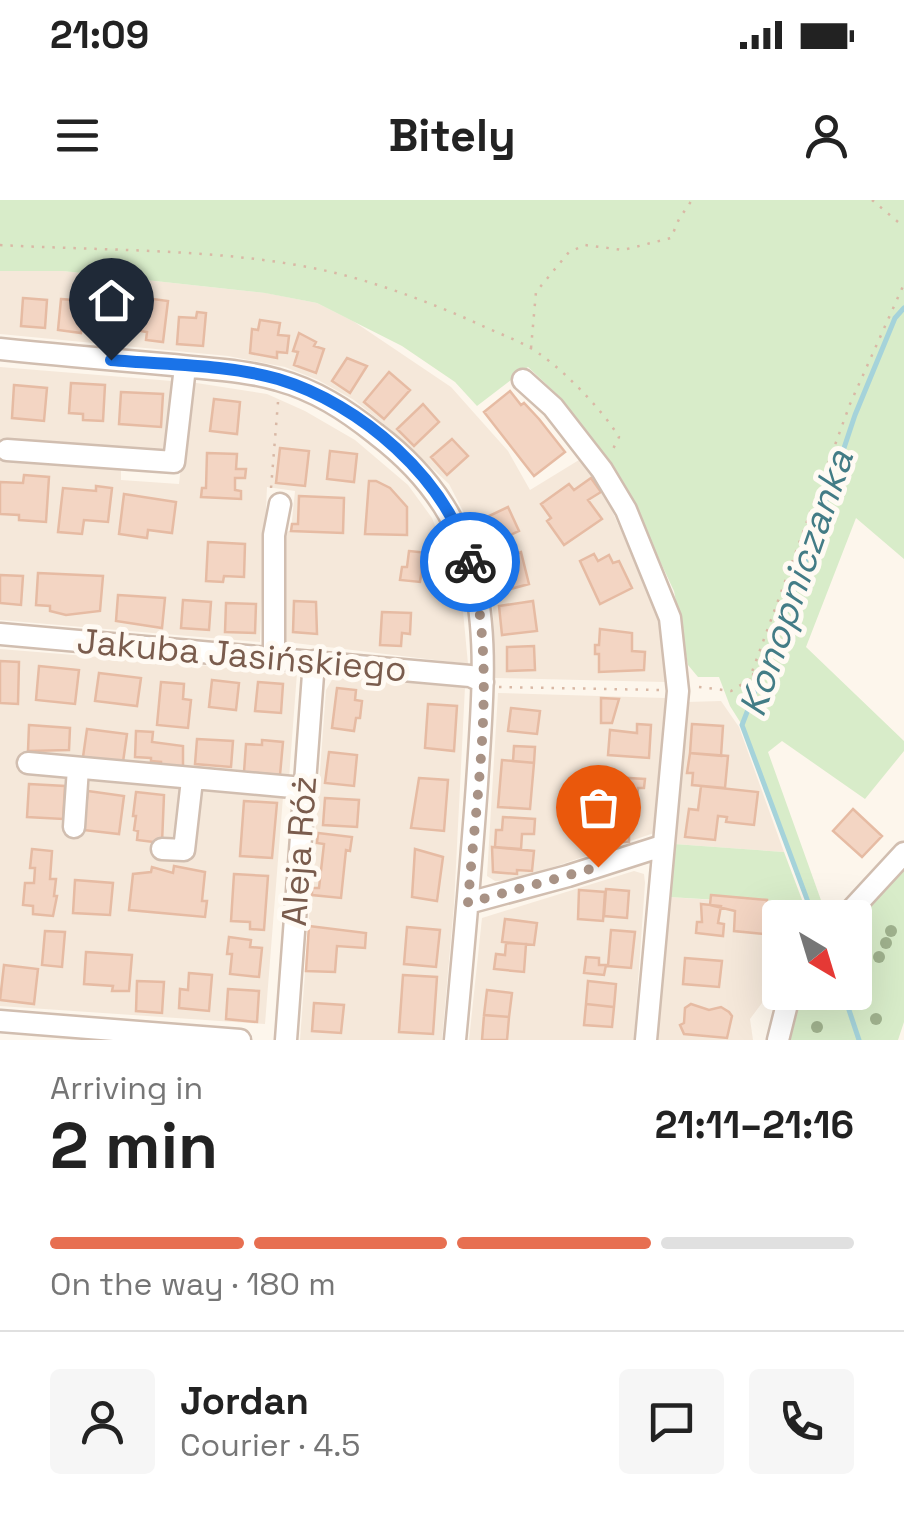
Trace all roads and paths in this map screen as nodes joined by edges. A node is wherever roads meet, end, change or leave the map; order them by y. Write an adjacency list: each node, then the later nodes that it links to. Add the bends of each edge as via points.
1 (692, 200): 6 (path, via 671,238 624,250 585,244 570,252 536,292)
2 (872, 200): 3 (path)
3 (904, 227)
4 (0, 245): 6 (path, via 184,254 329,272 442,308)
5 (904, 284): 17 (path, via 850,404)
6 (530, 348): 12 (path, via 620,437)
7 (0, 349): 8 (street)
8 (185, 366): 9 (street); 11 (street, via 174,462)
9 (280, 380): 13 (path, via 270,493); 19 (street, via 355,417 413,466 442,501 480,600)
10 (523, 380): 12 (street)
11 (7, 450)
12 (602, 470): 20 (street, via 662,594)
13 (280, 504): 15 (street)
14 (0, 634): 15 (street, Jakuba Jasińskiego)
15 (274, 656): 16 (street, Jakuba Jasińskiego)
16 (314, 662): 19 (street, Jakuba Jasińskiego); 24 (street, Aleja Róż)
17 (751, 674): 18 (path); 20 (path, via 731,691)
18 (769, 680)
19 (484, 682): 20 (path); 30 (street)
20 (678, 687): 26 (street)
21 (28, 763): 22 (street)
22 (78, 768): 23 (street); 25 (street)
23 (192, 780): 24 (street); 27 (street, via 184,850)
24 (303, 788): 34 (street, Aleja Róż)
25 (74, 828)
26 (662, 846): 30 (street); 36 (street)
27 (162, 849)
28 (904, 852): 29 (street)
29 (860, 900)
30 (468, 903): 35 (street)
31 (786, 1010): 37 (street)
32 (0, 1021): 33 (street)
33 (240, 1040)
34 (286, 1040)
35 (455, 1040)
36 (646, 1040)
37 (778, 1040)

